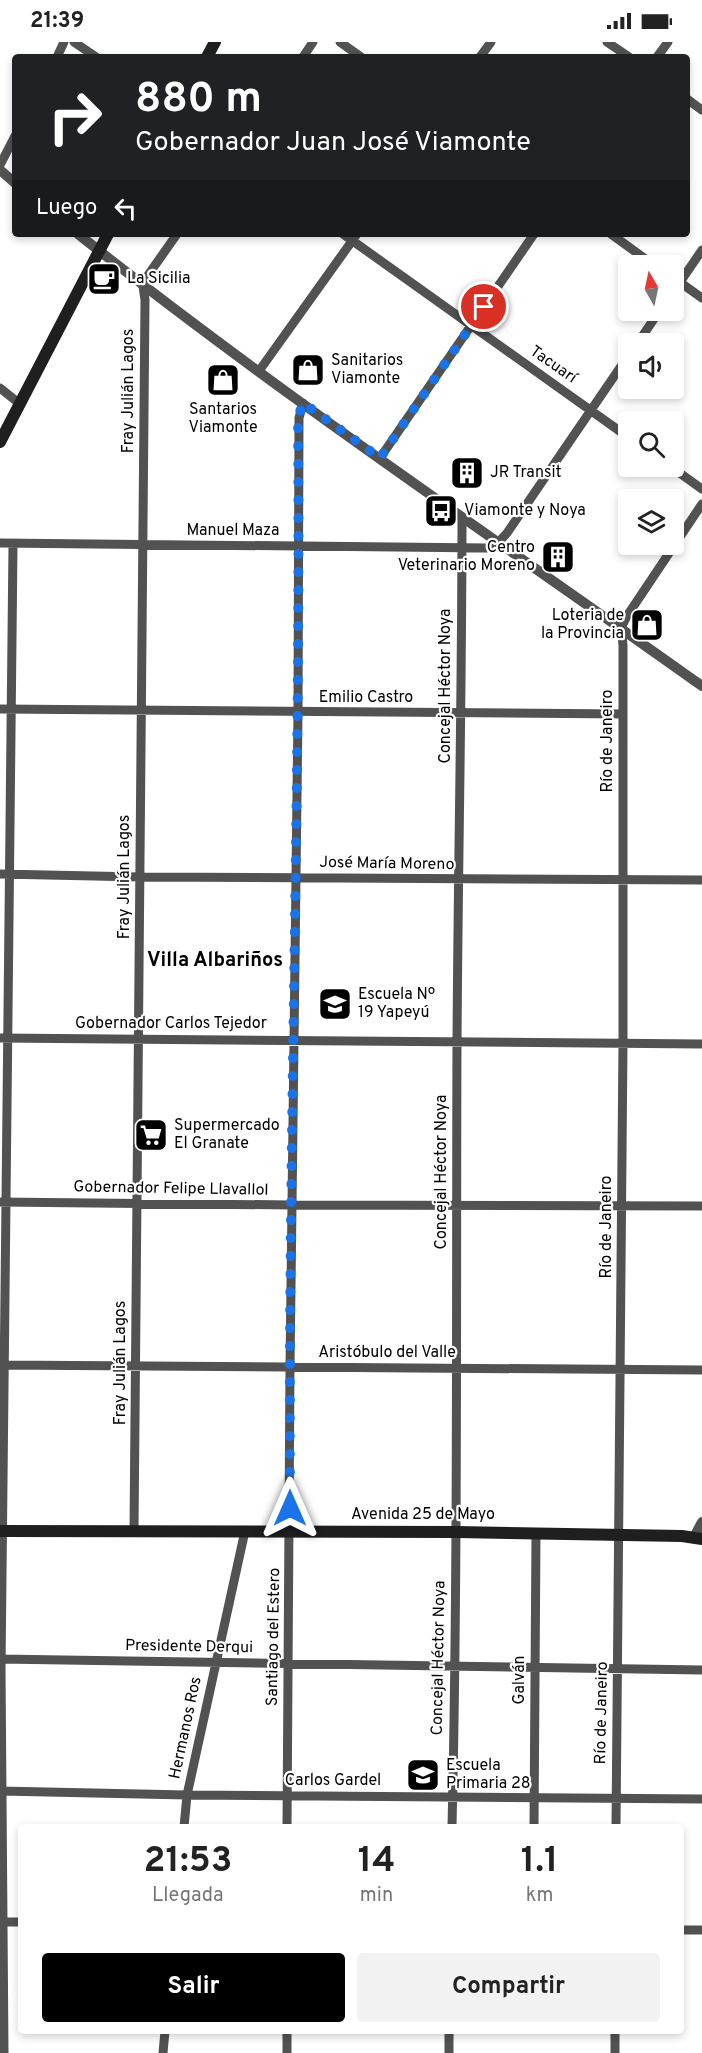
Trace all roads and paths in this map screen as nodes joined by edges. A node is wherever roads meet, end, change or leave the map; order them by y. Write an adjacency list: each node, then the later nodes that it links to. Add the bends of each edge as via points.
1 (74, 42): 4 (street)
2 (340, 42): 5 (street)
3 (608, 42): 6 (street)
4 (92, 54)
5 (357, 54)
6 (625, 54)
7 (12, 142): 8 (street)
8 (0, 165)
9 (0, 170): 10 (street)
10 (12, 180)
11 (82, 237): 18 (street)
12 (106, 237): 18 (main road)
13 (175, 237): 21 (street)
14 (354, 237): 24 (street, Tacuarí); 25 (street)
15 (532, 237): 24 (street)
16 (615, 237): 19 (street)
17 (702, 250): 20 (street)
18 (99, 251): 21 (street); 29 (main road)
19 (640, 255)
20 (684, 271)
21 (143, 286): 25 (street); 41 (street, Fray Julián Lagos)
22 (684, 286): 23 (street)
23 (702, 298)
24 (471, 325): 30 (street, Tacuarí); 33 (street)
25 (260, 371): 28 (street)
26 (618, 371): 30 (street)
27 (0, 388): 29 (street)
28 (303, 403): 33 (street); 42 (street, Santiago del Estero, via 298,417)
29 (20, 404): 32 (main road)
30 (591, 410): 31 (street, Tacuarí); 39 (street)
31 (618, 430)
32 (0, 442)
33 (380, 458): 37 (street)
34 (684, 476): 35 (street)
35 (702, 489)
36 (702, 504): 44 (street)
37 (462, 518): 39 (street); 43 (street, Concejal Héctor Noya)
38 (0, 543): 40 (street, Manuel Maza)
39 (500, 543): 43 (street, Manuel Maza, via 487,548); 44 (street)
40 (13, 544): 41 (street, Manuel Maza); 47 (street)
41 (143, 546): 42 (street, Manuel Maza); 48 (street, Fray Julián Lagos)
42 (299, 546): 43 (street, Manuel Maza); 49 (street, Santiago del Estero)
43 (462, 547): 50 (street, Concejal Héctor Noya)
44 (621, 628): 45 (street); 51 (street, Río de Janeiro)
45 (702, 686)
46 (0, 710): 47 (street, Emilio Castro)
47 (11, 710): 48 (street, Emilio Castro); 52 (street)
48 (142, 712): 49 (street, Emilio Castro); 53 (street, Fray Julián Lagos)
49 (298, 713): 50 (street, Emilio Castro); 54 (street, Santiago del Estero)
50 (462, 714): 51 (street, Emilio Castro); 55 (street, Concejal Héctor Noya)
51 (623, 714): 56 (street, Río de Janeiro)
52 (5, 874): 53 (street, José María Moreno); 58 (street)
53 (140, 877): 54 (street, José María Moreno); 59 (street, Fray Julián Lagos)
54 (296, 878): 55 (street, José María Moreno); 60 (street, Santiago del Estero)
55 (459, 879): 56 (street, José María Moreno); 61 (street, Concejal Héctor Noya)
56 (622, 880): 57 (street, José María Moreno); 62 (street, Río de Janeiro)
57 (702, 880)
58 (4, 1038): 59 (street, Gobernador Carlos Tejedor); 64 (street)
59 (139, 1039): 60 (street, Gobernador Carlos Tejedor); 65 (street, Fray Julián Lagos)
60 (294, 1040): 61 (street, Gobernador Carlos Tejedor); 66 (street, Santiago del Estero)
61 (457, 1042): 62 (street, Gobernador Carlos Tejedor); 67 (street, Concejal Héctor Noya)
62 (623, 1043): 63 (street, Gobernador Carlos Tejedor); 68 (street, Río de Janeiro)
63 (702, 1044)
64 (3, 1202): 65 (street, Gobernador Felipe Llavallol); 70 (street)
65 (137, 1203): 66 (street, Gobernador Felipe Llavallol); 71 (street, Fray Julián Lagos)
66 (292, 1205): 67 (street, Gobernador Felipe Llavallol); 72 (street, Santiago del Estero)
67 (457, 1205): 68 (street, Gobernador Felipe Llavallol); 73 (street, Concejal Héctor Noya)
68 (622, 1205): 69 (street, Gobernador Felipe Llavallol); 74 (street, Río de Janeiro)
69 (702, 1206)
70 (3, 1365): 71 (street, Aristóbulo del Valle); 77 (street)
71 (135, 1366): 72 (street, Aristóbulo del Valle); 78 (street, Fray Julián Lagos)
72 (290, 1368): 73 (street, Aristóbulo del Valle); 80 (street, Santiago del Estero)
73 (456, 1368): 74 (street, Aristóbulo del Valle); 81 (street, Concejal Héctor Noya)
74 (620, 1370): 75 (street, Aristóbulo del Valle); 83 (street, Río de Janeiro)
75 (702, 1370)
76 (702, 1521): 84 (street)
77 (2, 1531): 78 (main road, Avenida 25 de Mayo); 85 (street)
78 (134, 1531): 79 (main road, Avenida 25 de Mayo)
79 (245, 1531): 80 (main road, Avenida 25 de Mayo); 86 (street, Hermanos Ros)
80 (290, 1531): 81 (main road, Avenida 25 de Mayo); 87 (street, Santiago del Estero)
81 (456, 1532): 82 (main road, Avenida 25 de Mayo); 88 (street, Concejal Héctor Noya)
82 (536, 1533): 83 (main road, Avenida 25 de Mayo); 89 (street, Galván)
83 (619, 1535): 84 (main road, Avenida 25 de Mayo); 90 (street, Río de Janeiro)
84 (698, 1538)
85 (1, 1659): 86 (street, Presidente Derqui); 92 (street)
86 (216, 1662): 87 (street, Presidente Derqui); 93 (street, Hermanos Ros)
87 (288, 1664): 88 (street, Presidente Derqui); 94 (street, Santiago del Estero)
88 (454, 1666): 89 (street, Presidente Derqui); 95 (street, Concejal Héctor Noya)
89 (535, 1668): 90 (street, Presidente Derqui); 96 (street, Galván)
90 (618, 1668): 91 (street, Presidente Derqui); 97 (street, Río de Janeiro)
91 (702, 1670)
92 (1, 1791): 93 (street, Carlos Gardel); 104 (street)
93 (187, 1795): 94 (street, Carlos Gardel); 99 (street, Hermanos Ros)
94 (287, 1796): 95 (street, Carlos Gardel); 100 (street, Santiago del Estero)
95 (453, 1796): 96 (street, Carlos Gardel); 101 (street, Concejal Héctor Noya)
96 (534, 1797): 97 (street, Carlos Gardel); 102 (street, Galván)
97 (616, 1798): 98 (street, Carlos Gardel); 103 (street, Río de Janeiro)
98 (702, 1799)
99 (184, 1824)
100 (287, 1824)
101 (452, 1824)
102 (534, 1824)
103 (616, 1824)
104 (2, 1922): 105 (street); 112 (street)
105 (18, 1922)
106 (684, 1930): 107 (street)
107 (702, 1930)
108 (165, 2034): 113 (street)
109 (287, 2034): 114 (street)
110 (449, 2034): 115 (street)
111 (615, 2034): 116 (street)
112 (4, 2053)
113 (163, 2053)
114 (287, 2053)
115 (449, 2053)
116 (615, 2053)

